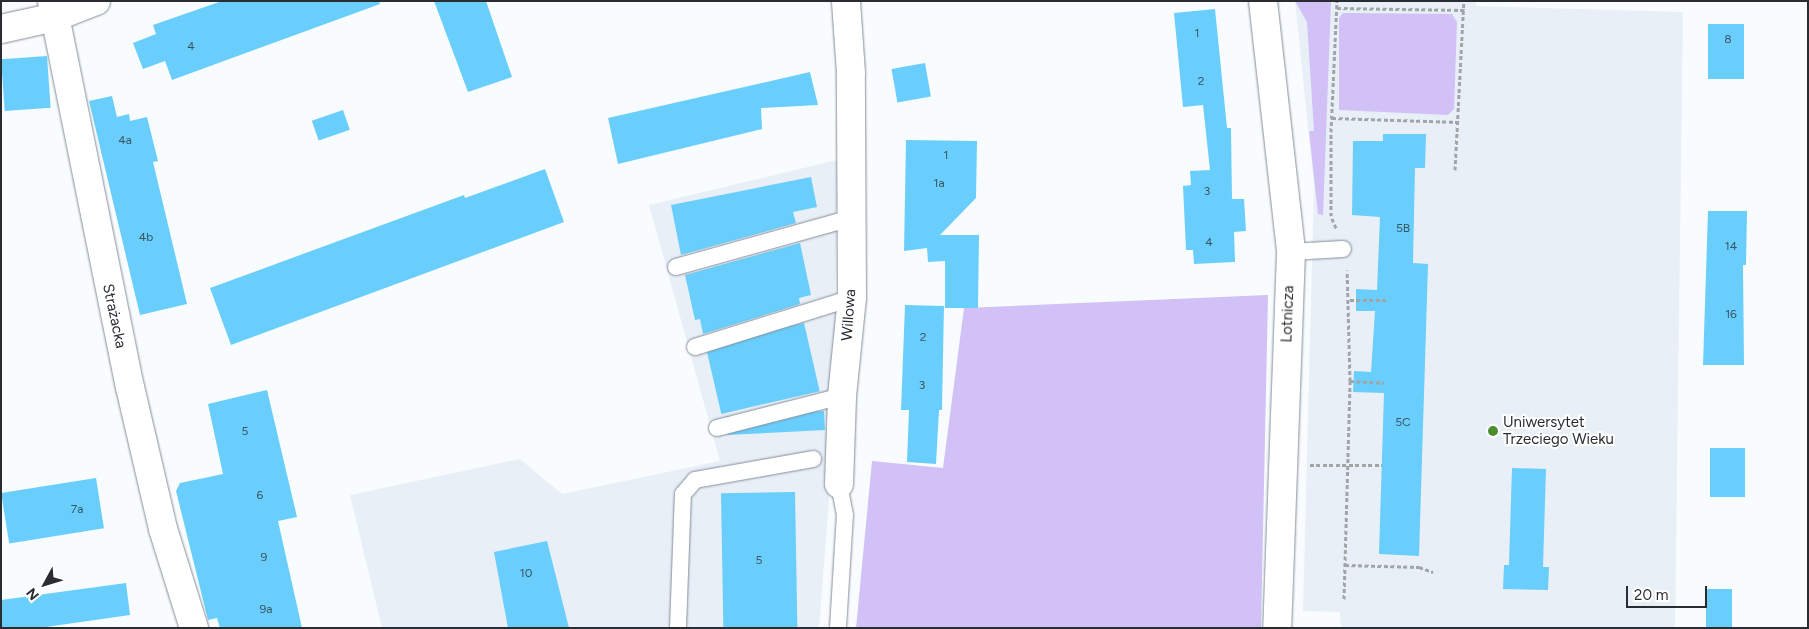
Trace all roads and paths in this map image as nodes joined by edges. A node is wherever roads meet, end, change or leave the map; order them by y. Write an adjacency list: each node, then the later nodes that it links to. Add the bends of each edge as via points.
1 (96, 1): 7 (street)
2 (846, 1): 14 (street, Willowa, via 851,73)
3 (1263, 1): 16 (street, Lotnicza)
4 (1337, 1): 6 (path)
5 (1464, 1): 8 (path)
6 (1337, 8): 8 (path); 10 (path)
7 (54, 9): 9 (street); 35 (street, Strażacka, via 130,387 163,529)
8 (1465, 10): 11 (path)
9 (1, 29)
10 (1332, 118): 11 (path); 13 (path)
11 (1459, 122): 12 (path)
12 (1455, 170)
13 (1331, 216)
14 (851, 218): 17 (lane); 19 (street, Willowa)
15 (1343, 248): 16 (lane)
16 (1291, 252): 38 (street, Lotnicza)
17 (676, 267)
18 (1347, 271): 20 (path)
19 (852, 298): 22 (lane); 25 (street, Willowa)
20 (1350, 300): 21 (path); 23 (path)
21 (1387, 300)
22 (695, 347)
23 (1350, 381): 24 (path); 28 (path)
24 (1384, 382)
25 (842, 396): 26 (lane); 31 (street, Willowa)
26 (717, 428)
27 (813, 459): 36 (lane, via 695,480 683,494)
28 (1346, 463): 29 (path); 30 (path); 32 (path)
29 (1300, 465)
30 (1382, 465)
31 (840, 484): 37 (lane, Willowa, via 845,515)
32 (1345, 565): 33 (path, via 1419,567); 34 (path)
33 (1433, 572)
34 (1344, 599)
35 (194, 628)
36 (678, 628)
37 (838, 628)
38 (1277, 628)

